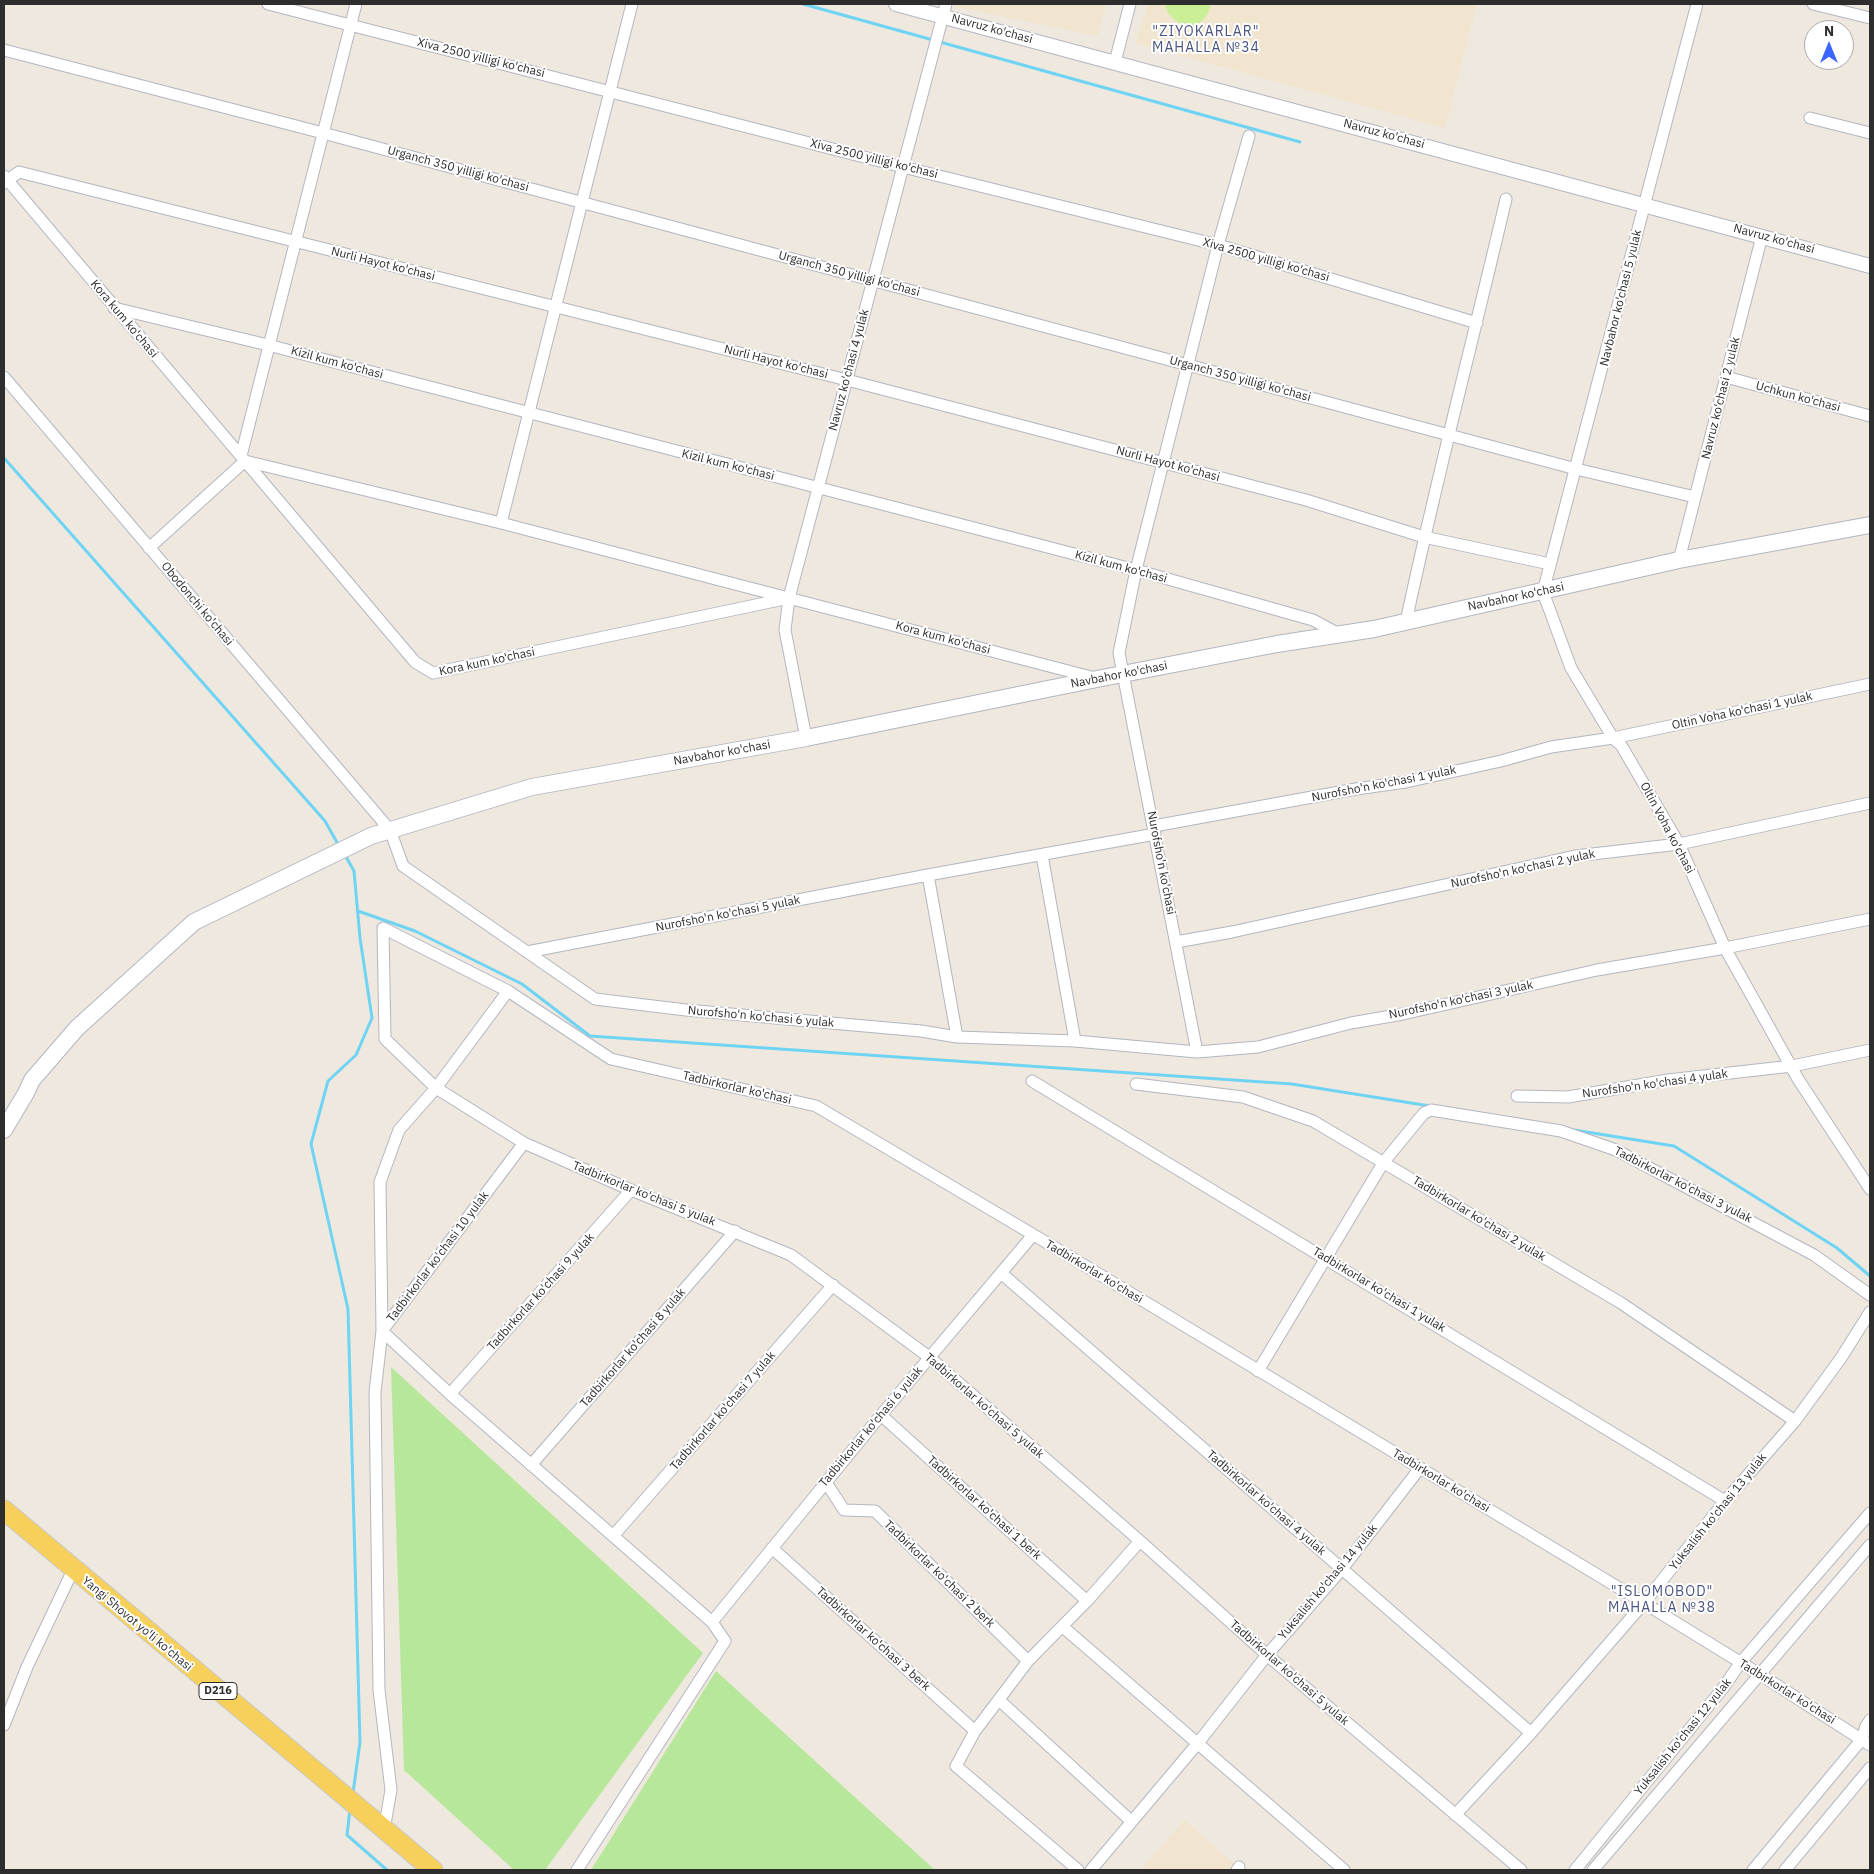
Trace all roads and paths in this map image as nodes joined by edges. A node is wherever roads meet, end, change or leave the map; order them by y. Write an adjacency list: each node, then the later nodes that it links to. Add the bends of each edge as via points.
1 (268, 4): 10 (street, Xiva 2500 yilligi ko'chasi)
2 (356, 4): 10 (street)
3 (632, 4): 13 (street)
4 (896, 4): 8 (street, Navruz ko'chasi)
5 (1130, 4): 12 (street)
6 (1697, 4): 22 (street, Navbahor ko'chasi 5 yulak)
7 (1814, 4): 9 (street)
8 (945, 10): 12 (street, Navruz ko'chasi); 18 (street, Navruz ko'chasi 4 yulak)
9 (1870, 18)
10 (351, 25): 13 (street, Xiva 2500 yilligi ko'chasi); 15 (street)
11 (4, 50): 15 (street, Urganch 350 yilligi ko'chasi)
12 (1115, 62): 22 (street, Navruz ko'chasi)
13 (610, 91): 18 (street, Xiva 2500 yilligi ko'chasi); 21 (street)
14 (1810, 118): 16 (street)
15 (323, 133): 21 (street, Urganch 350 yilligi ko'chasi); 24 (street)
16 (1870, 133)
17 (1249, 136): 25 (street, Nurofsho'n ko'chasi)
18 (903, 167): 25 (street, Xiva 2500 yilligi ko'chasi); 27 (street, Navruz ko'chasi 4 yulak)
19 (5, 180): 24 (street, Nurli Hayot ko'chasi, via 18,172); 29 (street, Kora kum ko'chasi)
20 (1506, 199): 30 (street)
21 (582, 202): 27 (street, Urganch 350 yilligi ko'chasi); 28 (street)
22 (1644, 204): 23 (street, Navruz ko'chasi); 41 (street, Navbahor ko'chasi 5 yulak)
23 (1762, 236): 26 (street, Navruz ko'chasi); 34 (street, Navruz ko'chasi 2 yulak)
24 (295, 242): 28 (street, Nurli Hayot ko'chasi); 31 (street)
25 (1218, 245): 30 (street, Xiva 2500 yilligi ko'chasi); 32 (street, Nurofsho'n ko'chasi)
26 (1870, 266)
27 (873, 281): 32 (street, Urganch 350 yilligi ko'chasi); 35 (street, Navruz ko'chasi 4 yulak)
28 (555, 307): 35 (street, Nurli Hayot ko'chasi); 36 (street)
29 (114, 308): 31 (street, Kizil kum ko'chasi); 39 (street, Kora kum ko'chasi)
30 (1477, 323): 38 (street)
31 (268, 345): 36 (street, Kizil kum ko'chasi); 39 (street)
32 (1187, 365): 38 (street, Urganch 350 yilligi ko'chasi); 40 (street, Nurofsho'n ko'chasi)
33 (4, 378): 47 (street, Obodonchi ko'chasi)
34 (1726, 378): 37 (street, Uchkun ko'chasi); 43 (street, Navruz ko'chasi 2 yulak)
35 (847, 380): 40 (street, Nurli Hayot ko'chasi); 42 (street, Navruz ko'chasi 4 yulak)
36 (528, 414): 42 (street, Kizil kum ko'chasi); 44 (street)
37 (1870, 416)
38 (1449, 435): 41 (street, Urganch 350 yilligi ko'chasi); 46 (street)
39 (243, 458): 44 (street, Kora kum ko'chasi); 47 (street); 52 (street, Kora kum ko'chasi, via 415,662 433,673)
40 (1163, 462): 46 (street, Nurli Hayot ko'chasi, via 1306,500); 50 (street, Nurofsho'n ko'chasi)
41 (1576, 468): 43 (street, Urganch 350 yilligi ko'chasi); 49 (street, Navbahor ko'chasi 5 yulak)
42 (818, 488): 50 (street, Kizil kum ko'chasi); 52 (street, Navruz ko'chasi 4 yulak)
43 (1695, 497): 48 (street, Navruz ko'chasi 2 yulak)
44 (500, 523): 52 (street, Kora kum ko'chasi)
45 (1870, 526): 48 (main road, Navbahor ko'chasi)
46 (1424, 537): 49 (street, Nurli Hayot ko'chasi); 53 (street)
47 (149, 548): 61 (street, Obodonchi ko'chasi)
48 (1679, 560): 51 (main road, Navbahor ko'chasi)
49 (1550, 564): 51 (street, Navbahor ko'chasi 5 yulak)
50 (1136, 570): 54 (street, Kizil kum ko'chasi, via 1313,620); 55 (street, Nurofsho'n ko'chasi, via 1119,653)
51 (1543, 592): 53 (main road, Navbahor ko'chasi); 59 (street, Oltin Voha ko'chasi, via 1571,668)
52 (789, 598): 56 (street, Kora kum ko'chasi); 58 (street, Navruz ko'chasi 4 yulak, via 785,630)
53 (1406, 622): 54 (main road, Navbahor ko'chasi)
54 (1339, 634): 55 (main road, Navbahor ko'chasi)
55 (1123, 673): 56 (main road, Navbahor ko'chasi); 62 (street, Nurofsho'n ko'chasi)
56 (1097, 679): 58 (main road, Navbahor ko'chasi)
57 (1870, 684): 59 (street, Oltin Voha ko'chasi 1 yulak)
58 (806, 738): 61 (main road, Navbahor ko'chasi, via 532,788)
59 (1613, 738): 62 (street, Nurofsho'n ko'chasi 1 yulak, via 1551,747 1406,782 1356,789); 63 (street, Oltin Voha ko'chasi, via 1621,745)
60 (1870, 802): 63 (street, Nurofsho'n ko'chasi 2 yulak)
61 (390, 830): 69 (street, Nurofsho'n ko'chasi 6 yulak, via 403,866); 81 (main road, Navbahor ko'chasi, via 330,854 194,922 77,1028 32,1080)
62 (1155, 830): 64 (street, Nurofsho'n ko'chasi 5 yulak); 67 (street, Nurofsho'n ko'chasi)
63 (1679, 844): 67 (street, Nurofsho'n ko'chasi 2 yulak, via 1574,856); 68 (street, Oltin Voha ko'chasi)
64 (1042, 855): 65 (street, Nurofsho'n ko'chasi 5 yulak); 73 (street)
65 (928, 875): 69 (street, Nurofsho'n ko'chasi 5 yulak); 71 (street)
66 (1870, 919): 68 (street, Nurofsho'n ko'chasi 3 yulak)
67 (1176, 942): 75 (street, Nurofsho'n ko'chasi)
68 (1725, 948): 75 (street, Nurofsho'n ko'chasi 3 yulak, via 1597,970 1351,1023 1258,1047); 76 (street, Oltin Voha ko'chasi)
69 (528, 952): 71 (street, Nurofsho'n ko'chasi 6 yulak, via 595,998)
70 (508, 991): 72 (street, Tadbirkorlar ko'chasi, via 383,928); 79 (street, Tadbirkorlar ko'chasi 10 yulak); 87 (street, Tadbirkorlar ko'chasi, via 611,1059 816,1106)
71 (957, 1037): 73 (street, Nurofsho'n ko'chasi 6 yulak)
72 (385, 1039): 79 (street, Tadbirkorlar ko'chasi 5 yulak)
73 (1075, 1041): 75 (street, Nurofsho'n ko'chasi 6 yulak)
74 (1870, 1050): 76 (street, Nurofsho'n ko'chasi 4 yulak)
75 (1197, 1052)
76 (1792, 1066): 80 (street, Nurofsho'n ko'chasi 4 yulak, via 1668,1080 1568,1097); 84 (street, Oltin Voha ko'chasi)
77 (1032, 1081): 88 (street, Tadbirkorlar ko'chasi 1 yulak)
78 (1136, 1084): 83 (street, Tadbirkorlar ko'chasi 2 yulak, via 1243,1097 1313,1121)
79 (436, 1088): 82 (street, Tadbirkorlar ko'chasi 5 yulak); 93 (street, Tadbirkorlar ko'chasi 10 yulak, via 399,1130 380,1182)
80 (1517, 1096)
81 (4, 1130)
82 (524, 1143): 85 (street, Tadbirkorlar ko'chasi 5 yulak); 93 (street, Tadbirkorlar ko'chasi 10 yulak)
83 (1383, 1162): 88 (street); 91 (street, Tadbirkorlar ko'chasi 3 yulak, via 1430,1110 1561,1131 1616,1150 1647,1165 1814,1255); 98 (street, Tadbirkorlar ko'chasi 2 yulak, via 1620,1303)
84 (1870, 1189)
85 (631, 1190): 86 (street, Tadbirkorlar ko'chasi 5 yulak); 96 (street, Tadbirkorlar ko'chasi 9 yulak)
86 (735, 1231): 90 (street, Tadbirkorlar ko'chasi 5 yulak, via 791,1255); 99 (street, Tadbirkorlar ko'chasi 8 yulak)
87 (1033, 1235): 89 (street, Tadbirkorlar ko'chasi 6 yulak); 95 (street, Tadbirkorlar ko'chasi)
88 (1326, 1258): 95 (street); 102 (street, Tadbirkorlar ko'chasi 1 yulak)
89 (1001, 1273): 94 (street, Tadbirkorlar ko'chasi 6 yulak); 109 (street, Tadbirkorlar ko'chasi 4 yulak)
90 (833, 1285): 94 (street, Tadbirkorlar ko'chasi 5 yulak); 105 (street, Tadbirkorlar ko'chasi 7 yulak)
91 (1870, 1295)
92 (1870, 1312): 98 (street, Yuksalish ko'chasi 13 yulak)
93 (382, 1331): 96 (street); 131 (street, via 375,1392 379,1690 391,1790)
94 (929, 1357): 97 (street, Tadbirkorlar ko'chasi 6 yulak); 106 (street, Tadbirkorlar ko'chasi 5 yulak)
95 (1258, 1371): 100 (street, Tadbirkorlar ko'chasi)
96 (450, 1394): 99 (street)
97 (881, 1415): 101 (street, Tadbirkorlar ko'chasi 6 yulak); 111 (street, Tadbirkorlar ko'chasi 1 berk)
98 (1795, 1421): 102 (street, Yuksalish ko'chasi 13 yulak)
99 (531, 1465): 105 (street)
100 (1420, 1468): 109 (street, Yuksalish ko'chasi 14 yulak); 112 (street, Tadbirkorlar ko'chasi)
101 (826, 1481): 108 (street, Tadbirkorlar ko'chasi 6 yulak); 118 (street, Tadbirkorlar ko'chasi 2 berk, via 844,1510 875,1511)
102 (1725, 1501): 112 (street, Yuksalish ko'chasi 13 yulak)
103 (4, 1510): 110 (main road, Yangi Shovot yo'li ko'chasi / D216)
104 (1870, 1513): 113 (street, Yuksalish ko'chasi 12 yulak)
105 (614, 1536): 114 (street)
106 (1140, 1542): 111 (street); 117 (street, Tadbirkorlar ko'chasi 5 yulak)
107 (1870, 1545): 116 (street, Yuksalish ko'chasi 12 yulak)
108 (772, 1548): 114 (street, Tadbirkorlar ko'chasi 6 yulak); 124 (street, Tadbirkorlar ko'chasi 3 berk)
109 (1342, 1569): 117 (street, Yuksalish ko'chasi 14 yulak); 125 (street, Tadbirkorlar ko'chasi 4 yulak)
110 (73, 1570): 123 (street); 131 (main road, Yangi Shovot yo'li ko'chasi / D216)
111 (1087, 1602): 115 (street)
112 (1644, 1603): 119 (street, Tadbirkorlar ko'chasi); 125 (street, Yuksalish ko'chasi 13 yulak)
113 (1778, 1620): 116 (street); 119 (street, Yuksalish ko'chasi 12 yulak)
114 (712, 1622): 133 (street, via 725,1641)
115 (1063, 1627): 118 (street); 127 (street)
116 (1795, 1635): 120 (street, Yuksalish ko'chasi 12 yulak)
117 (1267, 1656): 127 (street, Yuksalish ko'chasi 14 yulak); 129 (street, Tadbirkorlar ko'chasi 5 yulak)
118 (1028, 1662): 121 (street)
119 (1742, 1662): 120 (street, Tadbirkorlar ko'chasi); 138 (street, Yuksalish ko'chasi 12 yulak)
120 (1761, 1675): 126 (street, Tadbirkorlar ko'chasi); 139 (street, Yuksalish ko'chasi 12 yulak)
121 (998, 1700): 124 (street); 130 (street)
122 (1870, 1720): 126 (street, via 1866,1726)
123 (4, 1726)
124 (975, 1731): 134 (street, via 956,1766)
125 (1531, 1733): 129 (street, Yuksalish ko'chasi 13 yulak)
126 (1866, 1742): 140 (street)
127 (1198, 1743): 130 (street, Yuksalish ko'chasi 14 yulak); 136 (street)
128 (1870, 1768): 141 (street)
129 (1455, 1814): 137 (street, Tadbirkorlar ko'chasi 5 yulak)
130 (1131, 1821): 135 (street, Yuksalish ko'chasi 14 yulak)
131 (384, 1830): 132 (main road, Yangi Shovot yo'li ko'chasi / D216)
132 (433, 1870)
133 (577, 1870)
134 (1078, 1870)
135 (1091, 1870)
136 (1344, 1870)
137 (1521, 1870)
138 (1575, 1870)
139 (1593, 1870)
140 (1753, 1870)
141 (1784, 1870)

